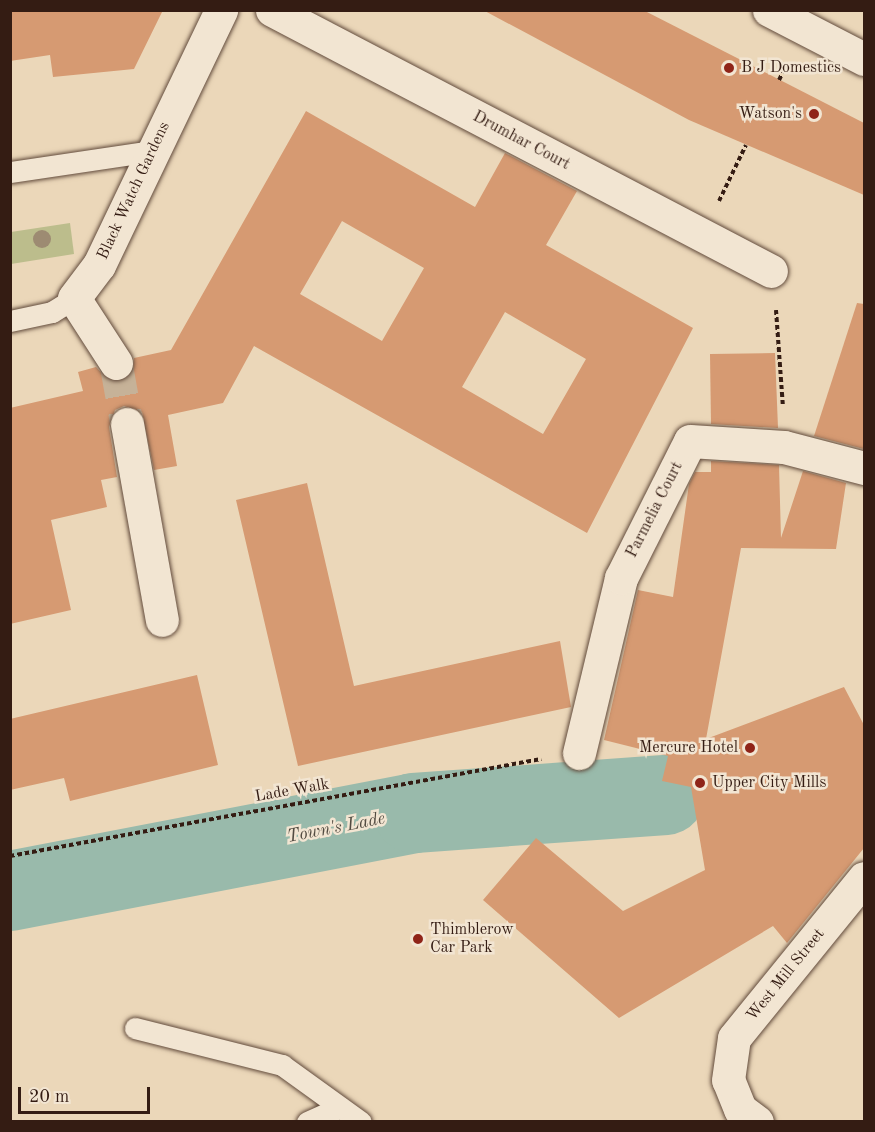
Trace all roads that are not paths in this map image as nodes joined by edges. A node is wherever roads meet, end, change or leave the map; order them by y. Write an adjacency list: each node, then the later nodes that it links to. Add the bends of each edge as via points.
1 (221, 10): 5 (street, Black Watch Gardens)
2 (272, 10): 7 (street, Drumhar Court)
3 (769, 10): 4 (street)
4 (864, 59)
5 (152, 151): 6 (lane); 8 (street, Black Watch Gardens, via 99,266)
6 (10, 172)
7 (771, 271)
8 (74, 298): 9 (lane, via 52,312); 10 (street)
9 (10, 321)
10 (116, 363)
11 (127, 424): 13 (street)
12 (864, 468): 14 (street, Parmelia Court, via 784,447 690,441 621,578)
13 (162, 620)
14 (579, 753)
15 (864, 878): 20 (street, West Mill Street, via 734,1038 728,1080 740,1109)
16 (135, 1028): 17 (lane, via 282,1065)
17 (340, 1107): 18 (lane); 19 (lane)
18 (307, 1122)
19 (361, 1122)
20 (757, 1122)

